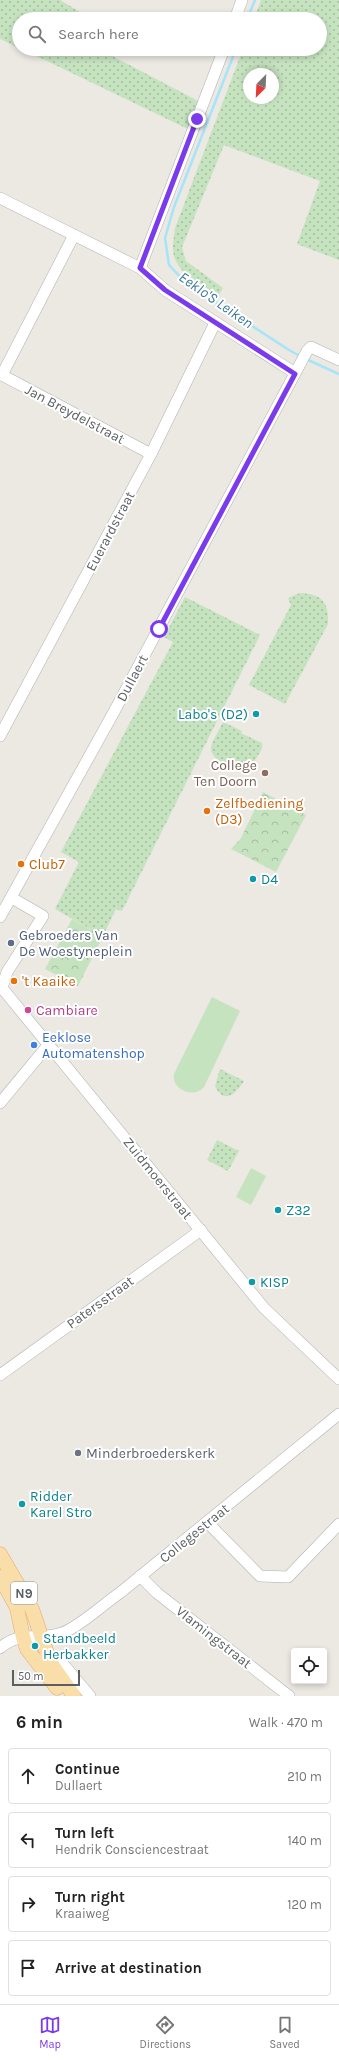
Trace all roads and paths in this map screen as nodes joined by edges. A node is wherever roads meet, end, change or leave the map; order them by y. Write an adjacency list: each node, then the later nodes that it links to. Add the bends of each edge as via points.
1 (242, 0): 2 (street)
2 (238, 12)
3 (221, 56): 6 (street)
4 (0, 198): 5 (street)
5 (74, 235): 6 (street); 10 (street)
6 (140, 268): 7 (street, via 165,290)
7 (215, 323): 9 (street); 11 (street, Euerardstraat)
8 (339, 360): 9 (street, Dullaert, via 311,347)
9 (295, 374): 13 (street, Dullaert)
10 (1, 375): 11 (street, Jan Breydelstraat)
11 (151, 454): 12 (street, Euerardstraat)
12 (0, 736)
13 (12, 898): 14 (street); 15 (street, via 43,916)
14 (0, 917)
15 (4, 969): 16 (street, Zuidmoerstraat, via 2,988)
16 (49, 1044): 17 (street); 18 (street, Zuidmoerstraat)
17 (0, 1103)
18 (201, 1230): 19 (street, Patersstraat); 20 (street, Zuidmoerstraat, via 264,1308)
19 (0, 1375)
20 (339, 1379)
21 (339, 1414): 22 (street, Collegestraat)
22 (207, 1522): 23 (street, via 260,1576 281,1577 288,1577); 25 (street, Collegestraat)
23 (339, 1524)
24 (0, 1554): 27 (main road, N9, via 32,1609)
25 (140, 1576): 27 (street, Collegestraat, via 64,1632); 34 (street, Vlamingstraat, via 157,1593)
26 (0, 1577): 28 (main road, N9, via 17,1608)
27 (40, 1635): 28 (street, Collegestraat); 30 (main road, N9)
28 (23, 1637): 29 (street, Collegestraat, via 12,1640); 31 (main road, N9, via 34,1658)
29 (0, 1648)
30 (47, 1656): 32 (main road, N9); 33 (street, via 59,1659)
31 (63, 1696)
32 (74, 1696)
33 (90, 1696)
34 (289, 1696)

